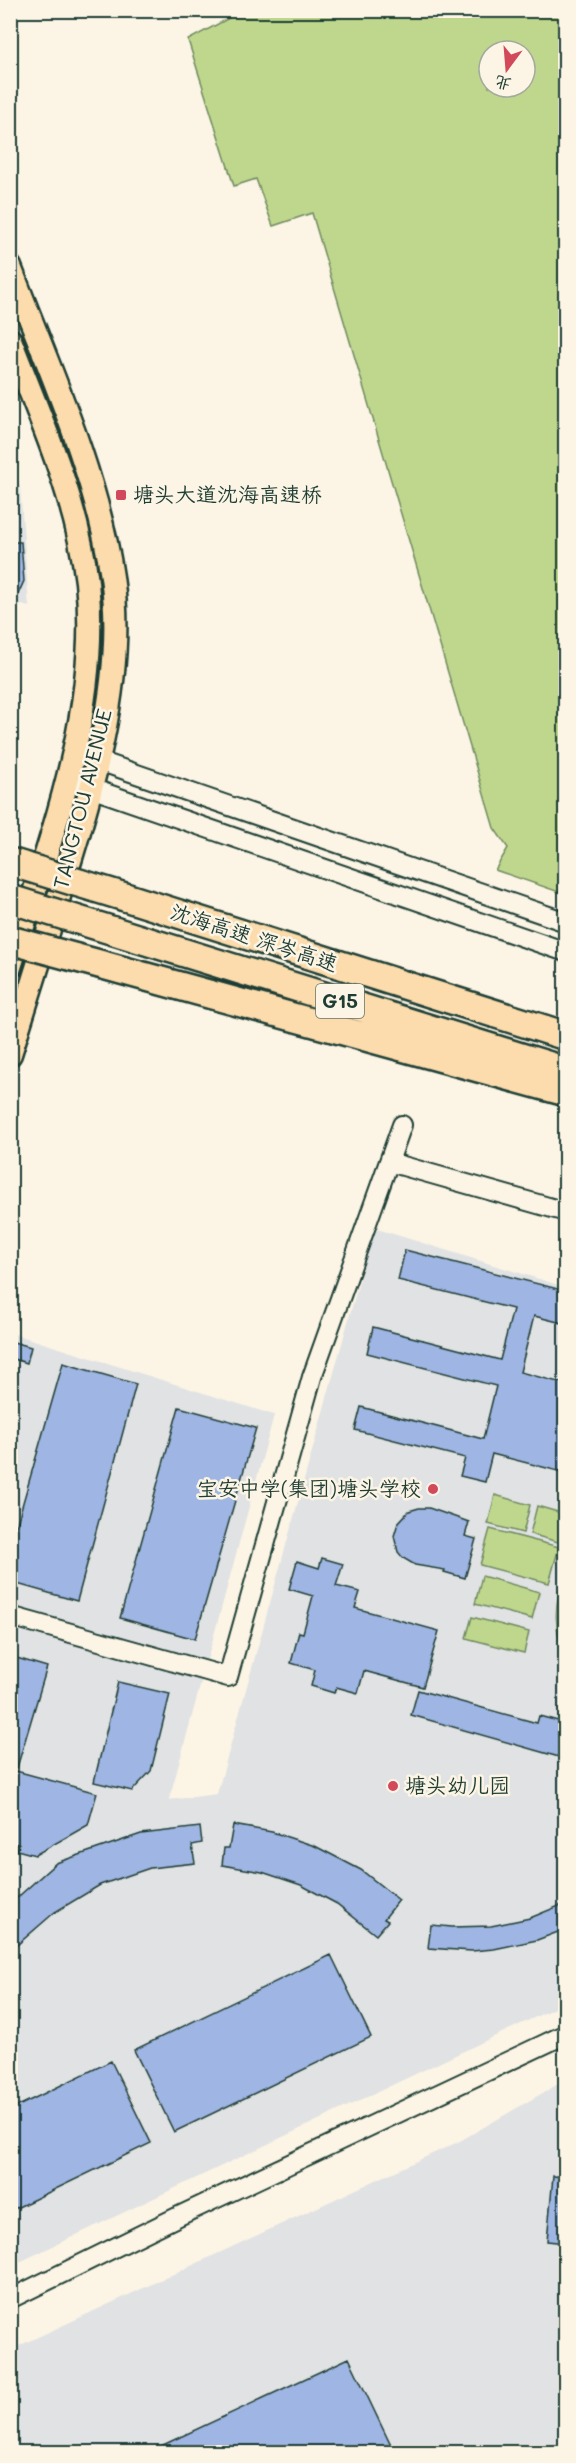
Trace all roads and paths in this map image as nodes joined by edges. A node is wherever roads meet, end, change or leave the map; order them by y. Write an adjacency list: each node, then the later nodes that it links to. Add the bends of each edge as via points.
1 (10, 267): 4 (main road, TANGTOU AVENUE, via 90,479 112,580 115,634)
2 (10, 340): 3 (main road, TANGTOU AVENUE, via 65,487 87,582 86,673)
3 (72, 752): 4 (street); 5 (main road, TANGTOU AVENUE)
4 (97, 760): 6 (main road, TANGTOU AVENUE); 9 (street)
5 (66, 779): 6 (street); 12 (main road, TANGTOU AVENUE)
6 (91, 788): 11 (street); 14 (main road, TANGTOU AVENUE)
7 (10, 862): 13 (highway, 沈海高速 深岑高速 / G15, bridge)
8 (10, 899): 15 (highway, 沈海高速 深岑高速 / G15, bridge)
9 (566, 922)
10 (10, 940): 16 (highway, bridge)
11 (566, 952)
12 (10, 967)
13 (566, 1036)
14 (10, 1054)
15 (566, 1071)
16 (566, 1092)
17 (402, 1125): 18 (street)
18 (389, 1162): 19 (street); 20 (street, via 312,1377 228,1677)
19 (566, 1212)
20 (10, 1616)
21 (566, 2034): 22 (street)
22 (10, 2299)

